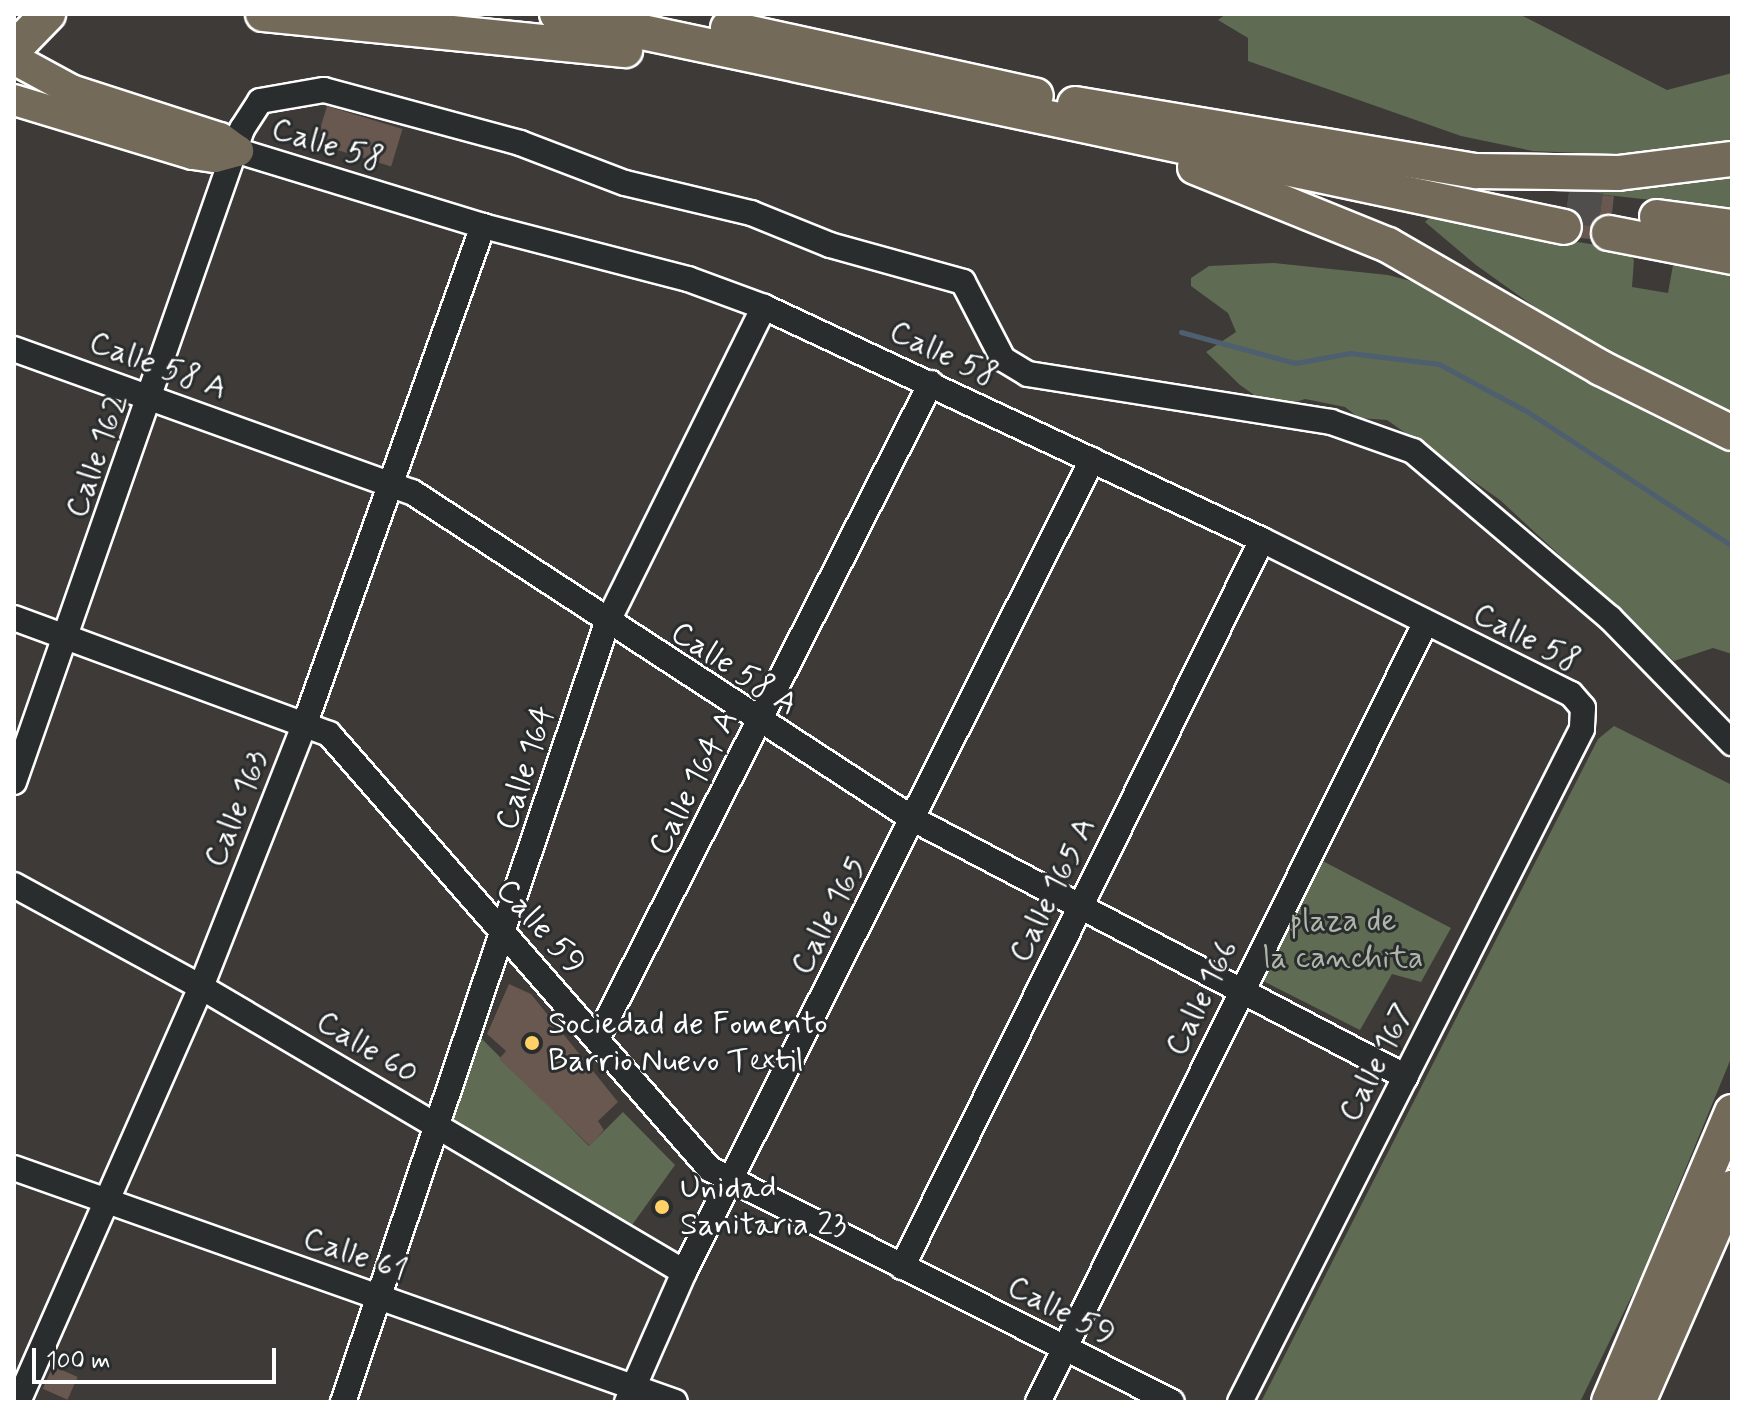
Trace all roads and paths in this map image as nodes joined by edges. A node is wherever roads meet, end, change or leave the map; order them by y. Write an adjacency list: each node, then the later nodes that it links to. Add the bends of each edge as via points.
1 (48, 14): 6 (highway)
2 (263, 14): 9 (highway, via 556,40)
3 (557, 14): 9 (highway)
4 (666, 14): 8 (highway)
5 (728, 14): 8 (highway)
6 (14, 49)
7 (14, 59): 10 (main road)
8 (945, 75): 12 (highway)
9 (918, 94): 12 (highway)
10 (49, 96): 11 (main road); 13 (main road, via 193,154)
11 (14, 100)
12 (1062, 113): 14 (highway, via 1476,171 1618,173); 15 (highway); 23 (highway, via 1336,220 1484,296 1601,368)
13 (238, 151): 16 (street, Calle 58); 22 (street, Calle 162); 34 (street, Calle 162, via 242,129 260,101 324,90 520,143 625,183 751,213 830,245 963,282 1003,359 1028,374 1223,410 1331,422 1413,451 1610,618)
14 (1732, 159)
15 (1566, 216)
16 (483, 226): 19 (street, Calle 58, via 688,279); 25 (street, Calle 163)
17 (1732, 227): 18 (highway, via 1610,222)
18 (1732, 257)
19 (764, 307): 21 (street, Calle 58); 29 (street, Calle 164)
20 (14, 349): 22 (street, Calle 58 A)
21 (931, 383): 24 (street, Calle 58); 33 (street, Calle 164 A)
22 (151, 398): 25 (street, Calle 58 A); 30 (street, Calle 162)
23 (1732, 433)
24 (1092, 460): 26 (street, Calle 58); 36 (street, Calle 165)
25 (394, 484): 29 (street, Calle 58 A); 32 (street, Calle 163)
26 (1262, 540): 28 (street, Calle 58); 38 (street, Calle 165 A)
27 (14, 618): 30 (street, Calle 59)
28 (1426, 622): 31 (street, Calle 58, via 1571,694); 41 (street, Calle 166)
29 (607, 623): 33 (street, Calle 58 A); 39 (street, Calle 164)
30 (68, 638): 32 (street, Calle 59); 35 (street, Calle 162)
31 (1583, 708): 43 (street, Calle 167, via 1582,729)
32 (305, 723): 39 (street, Calle 59, via 342,745); 40 (street, Calle 163)
33 (760, 725): 36 (street, Calle 58 A); 42 (street, Calle 164 A)
34 (1732, 743)
35 (14, 782)
36 (913, 819): 38 (street, Calle 58 A); 48 (street, Calle 165)
37 (14, 885): 40 (street, Calle 60)
38 (1082, 903): 41 (street, Calle 58 A); 51 (street, Calle 165 A)
39 (505, 937): 42 (street, Calle 59); 46 (street, Calle 164)
40 (201, 987): 46 (street, Calle 60); 50 (street, Calle 163)
41 (1242, 989): 43 (street, Calle 58 A); 55 (street, Calle 166)
42 (597, 1039): 48 (street, Calle 59, via 700,1160)
43 (1406, 1077): 62 (street, Calle 167)
44 (1732, 1089): 53 (highway)
45 (1732, 1112): 53 (highway)
46 (437, 1127): 52 (street, Calle 60); 54 (street, Calle 164)
47 (14, 1168): 50 (street, Calle 61)
48 (731, 1182): 51 (street, Calle 59); 52 (street, Calle 165)
49 (1732, 1188): 53 (highway)
50 (106, 1203): 54 (street, Calle 61); 57 (street, Calle 163)
51 (902, 1267): 55 (street, Calle 59)
52 (684, 1272): 56 (street, Calle 165)
53 (1676, 1280): 63 (highway, via 1646,1317); 64 (highway)
54 (380, 1297): 56 (street, Calle 61); 58 (street, Calle 164)
55 (1066, 1349): 60 (street, Calle 166); 61 (street, Calle 59)
56 (629, 1394): 59 (street, Calle 61)
57 (18, 1402)
58 (343, 1402)
59 (675, 1402)
60 (1038, 1402)
61 (1172, 1402)
62 (1240, 1402)
63 (1606, 1402)
64 (1641, 1402)

